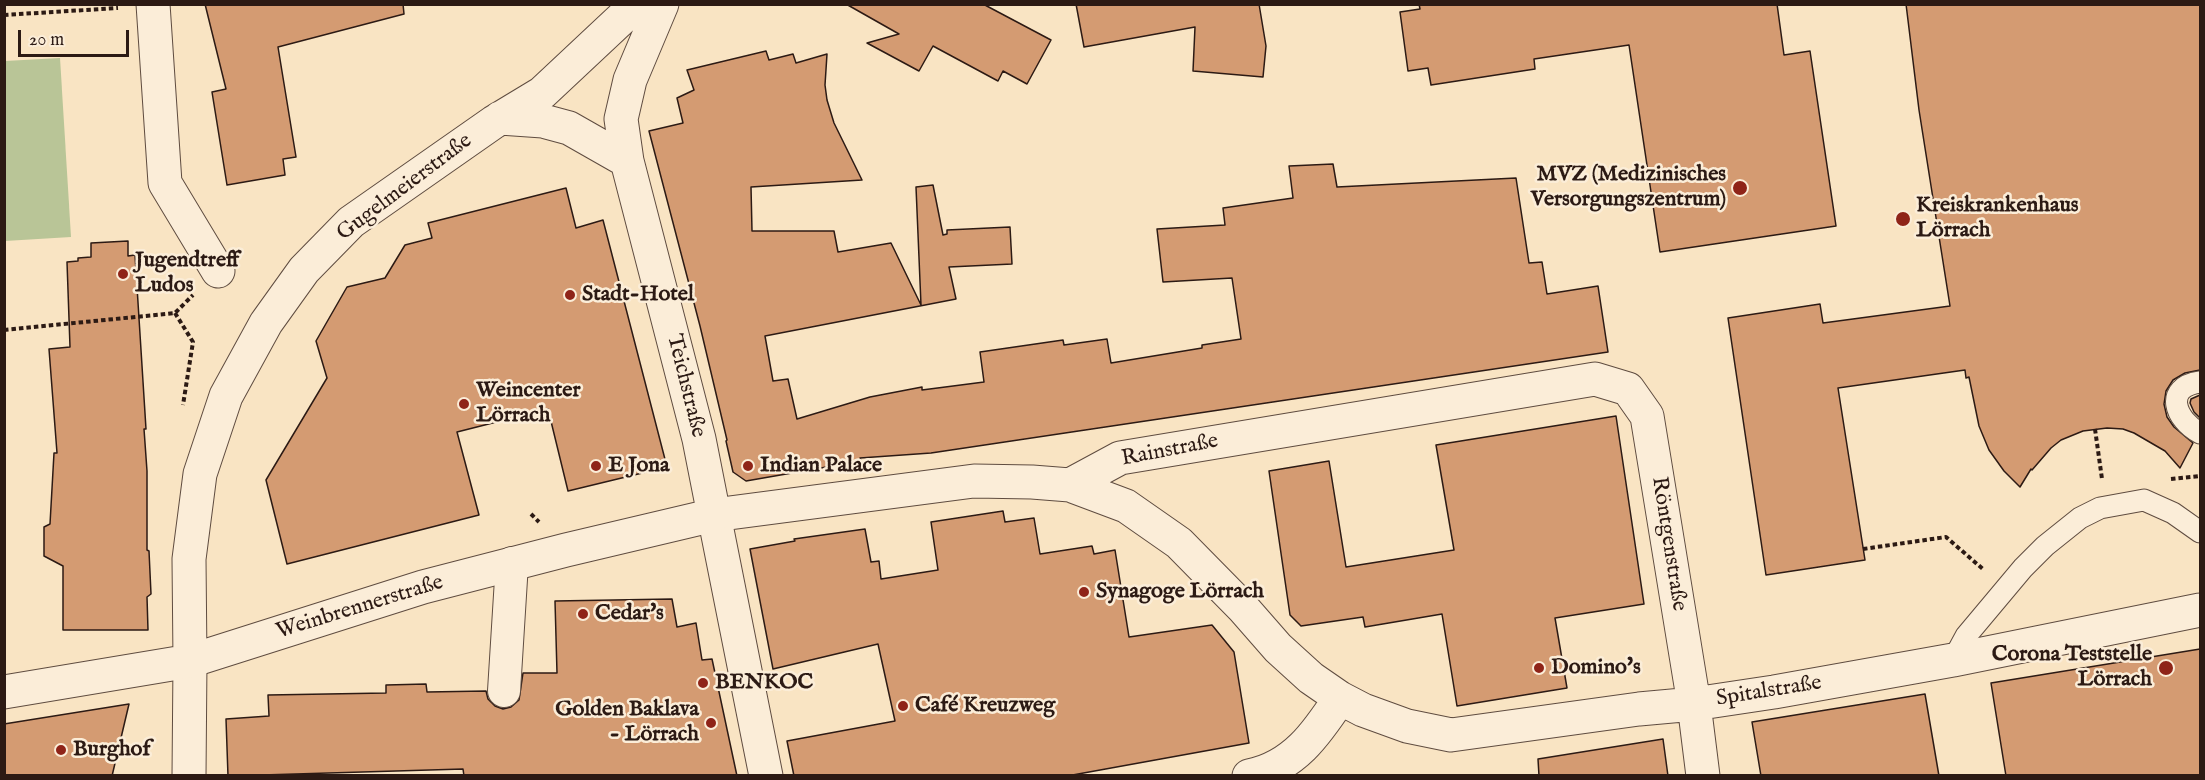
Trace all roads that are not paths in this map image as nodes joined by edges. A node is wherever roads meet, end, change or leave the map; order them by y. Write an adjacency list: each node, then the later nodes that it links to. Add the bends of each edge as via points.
1 (637, 4): 4 (street, Gugelmeierstraße, via 542,93)
2 (662, 4): 5 (street, Teichstraße, via 630,80 621,119)
3 (153, 6): 6 (street, via 165,183)
4 (500, 118): 5 (street, via 543,121 569,128); 16 (street, Gugelmeierstraße, via 351,222 304,270 266,323 226,396 200,474 189,559)
5 (627, 161): 11 (street, Teichstraße, via 699,439)
6 (218, 271)
7 (2200, 382): 9 (lane, via 2188,384 2176,401 2188,426)
8 (1628, 389): 10 (street, Rainstraße, via 1595,379 1120,458); 20 (street, Röntgenstraße, via 1647,416)
9 (2200, 433)
10 (1070, 486): 11 (street, via 974,481); 19 (street, Spitalstraße, via 1126,506 1179,543 1278,648)
11 (714, 515): 13 (street, Weinbrennerstraße); 22 (street, Teichstraße)
12 (2200, 532): 15 (lane, via 2173,513 2144,500 2106,507 2080,518 2023,568 1966,636)
13 (512, 563): 16 (street, Weinbrennerstraße); 17 (street)
14 (2200, 610): 15 (street, Spitalstraße)
15 (1953, 660): 20 (street, Spitalstraße)
16 (190, 661): 18 (street, Weinbrennerstraße); 21 (street, Gugelmeierstraße)
17 (504, 691)
18 (4, 692)
19 (1341, 698): 20 (street, Spitalstraße, via 1407,726 1451,735); 23 (street, via 1310,741 1284,764)
20 (1694, 704): 24 (street, Röntgenstraße)
21 (189, 776)
22 (766, 776)
23 (1250, 776)
24 (1703, 776)

